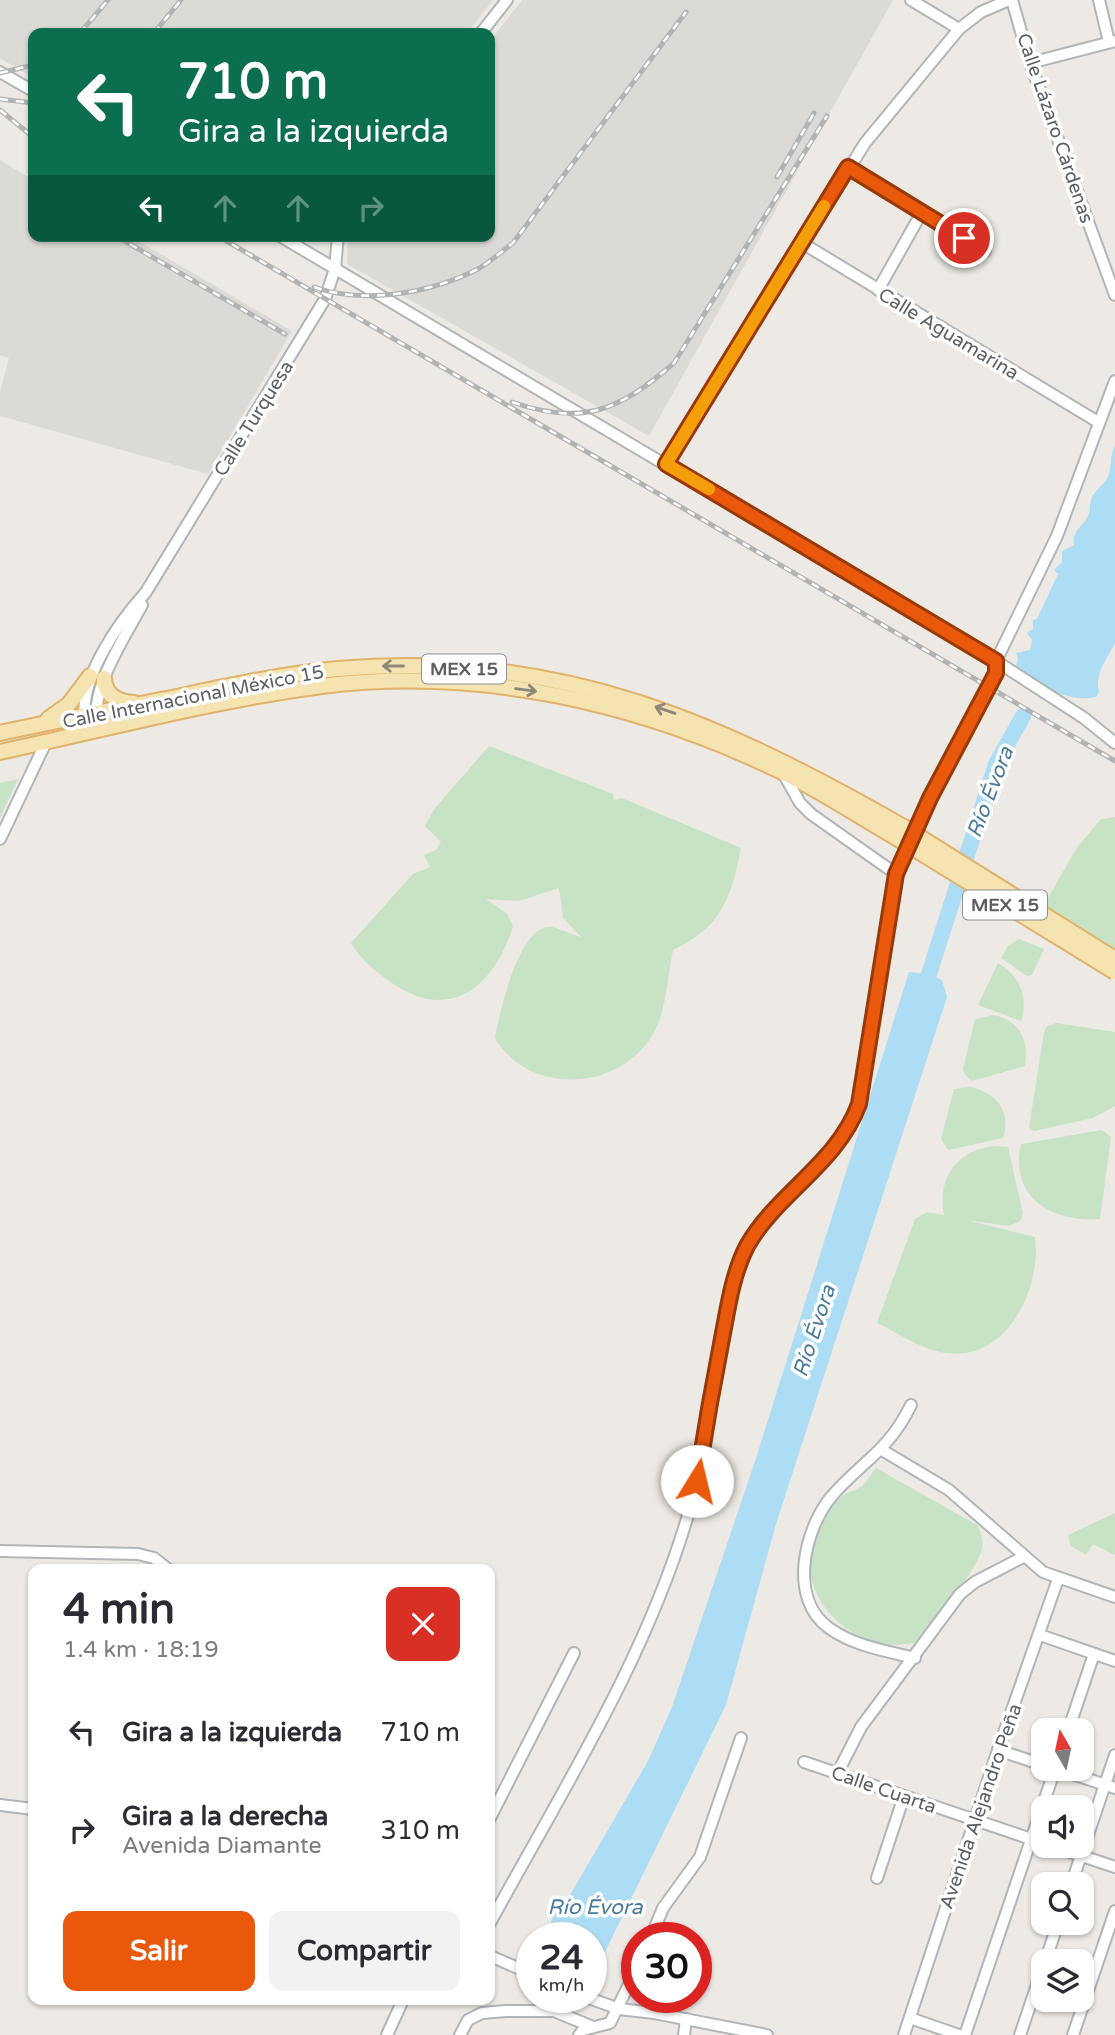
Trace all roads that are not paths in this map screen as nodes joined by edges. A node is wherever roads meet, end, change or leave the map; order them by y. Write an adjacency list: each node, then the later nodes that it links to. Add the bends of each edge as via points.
1 (507, 0): 5 (street)
2 (911, 0): 6 (street)
3 (1011, 0): 6 (street, via 981,12); 8 (street, Calle Lázaro Cárdenas)
4 (1099, 0): 7 (street)
5 (485, 28)
6 (959, 29): 11 (street)
7 (1112, 41): 8 (street)
8 (1030, 63): 19 (street, Calle Lázaro Cárdenas)
9 (0, 72): 10 (street)
10 (28, 88)
11 (848, 167): 12 (street); 15 (street)
12 (922, 212): 16 (street); 18 (street)
13 (290, 242): 17 (street)
14 (337, 242): 17 (street, Calle Turquesa)
15 (802, 243): 18 (street, Calle Aguamarina); 22 (street)
16 (985, 251)
17 (335, 269): 22 (street); 24 (street, Calle Turquesa, via 321,308)
18 (878, 290): 21 (street, Calle Aguamarina)
19 (1115, 295)
20 (1115, 381): 21 (street)
21 (1098, 422): 23 (street, via 1057,536)
22 (666, 464): 23 (street)
23 (996, 661): 31 (street); 36 (street, via 996,673)
24 (97, 677): 25 (main road, via 120,701); 26 (street, Calle Turquesa); 27 (main road)
25 (150, 702): 26 (main road, Calle Internacional México 15 / MEX 15); 34 (main road, Calle Internacional México 15 / MEX 15, one-way to 25, via 792,765 725,733 647,704 554,680 440,668 368,667 284,676)
26 (89, 715): 27 (main road, Calle Internacional México 15 / MEX 15); 28 (street, Calle Turquesa)
27 (40, 724): 29 (main road, Calle Internacional México 15 / MEX 15)
28 (92, 732): 30 (main road, Calle Internacional México 15 / MEX 15); 33 (main road, Calle Internacional México 15 / MEX 15, one-way to 33, via 324,686 461,683 541,692 614,708 710,740)
29 (0, 733)
30 (46, 742): 32 (main road, Calle Internacional México 15 / MEX 15); 35 (street)
31 (1115, 743)
32 (0, 752)
33 (783, 773): 34 (main road, Calle Internacional México 15 / MEX 15); 36 (street, via 811,814)
34 (898, 831): 37 (main road, MEX 15, bridge); 38 (main road, MEX 15, bridge)
35 (0, 839)
36 (896, 874): 70 (street, via 854,1119 837,1146 771,1215 747,1248 726,1316 697,1481 666,1577 618,1687)
37 (1115, 959)
38 (1115, 972)
39 (911, 1405): 40 (street)
40 (882, 1450): 42 (street, via 948,1490); 49 (street, via 833,1495 816,1520 806,1553 805,1582 816,1615 831,1630 861,1644)
41 (0, 1551): 43 (street, via 138,1554)
42 (1023, 1556): 44 (street); 49 (street, via 966,1588)
43 (162, 1564)
44 (1058, 1579): 45 (street); 46 (street, Avenida Alejandro Peña)
45 (1115, 1597)
46 (1040, 1635): 48 (street); 53 (street, Avenida Alejandro Peña)
47 (574, 1653): 62 (street)
48 (1094, 1654): 50 (street); 51 (street)
49 (915, 1658): 57 (street, via 861,1727)
50 (1115, 1661)
51 (1072, 1718)
52 (741, 1738): 71 (street, via 699,1857)
53 (998, 1750): 55 (street); 63 (street, Avenida Alejandro Peña)
54 (1115, 1755): 58 (street)
55 (1031, 1761)
56 (804, 1762): 57 (street, Calle Cuarta)
57 (837, 1774): 59 (street, Calle Cuarta)
58 (1110, 1787): 64 (street)
59 (904, 1796): 63 (street, Calle Cuarta); 68 (street)
60 (0, 1805): 61 (street)
61 (28, 1808)
62 (495, 1808)
63 (975, 1820): 65 (street, Calle Cuarta); 79 (street, Avenida Alejandro Peña)
64 (1094, 1825)
65 (1031, 1839): 89 (street)
66 (1087, 1858): 67 (street)
67 (1115, 1867)
68 (877, 1878)
69 (1115, 1911): 91 (street)
70 (495, 1914)
71 (657, 1922)
72 (495, 1958): 73 (street)
73 (516, 1967)
74 (1031, 2002): 90 (street)
75 (621, 2004): 78 (street)
76 (402, 2005): 82 (street)
77 (607, 2005): 78 (street)
78 (619, 2009): 80 (street); 81 (street, via 610,2023)
79 (910, 2018): 87 (street, Avenida Alejandro Peña); 88 (street)
80 (686, 2019): 85 (street); 86 (street)
81 (593, 2027): 83 (street, via 554,2011 506,2011 482,2013 468,2020); 84 (street)
82 (387, 2035)
83 (460, 2035)
84 (579, 2035)
85 (684, 2035)
86 (767, 2035)
87 (904, 2035)
88 (959, 2035)
89 (965, 2035)
90 (1020, 2035)
91 (1073, 2035)

